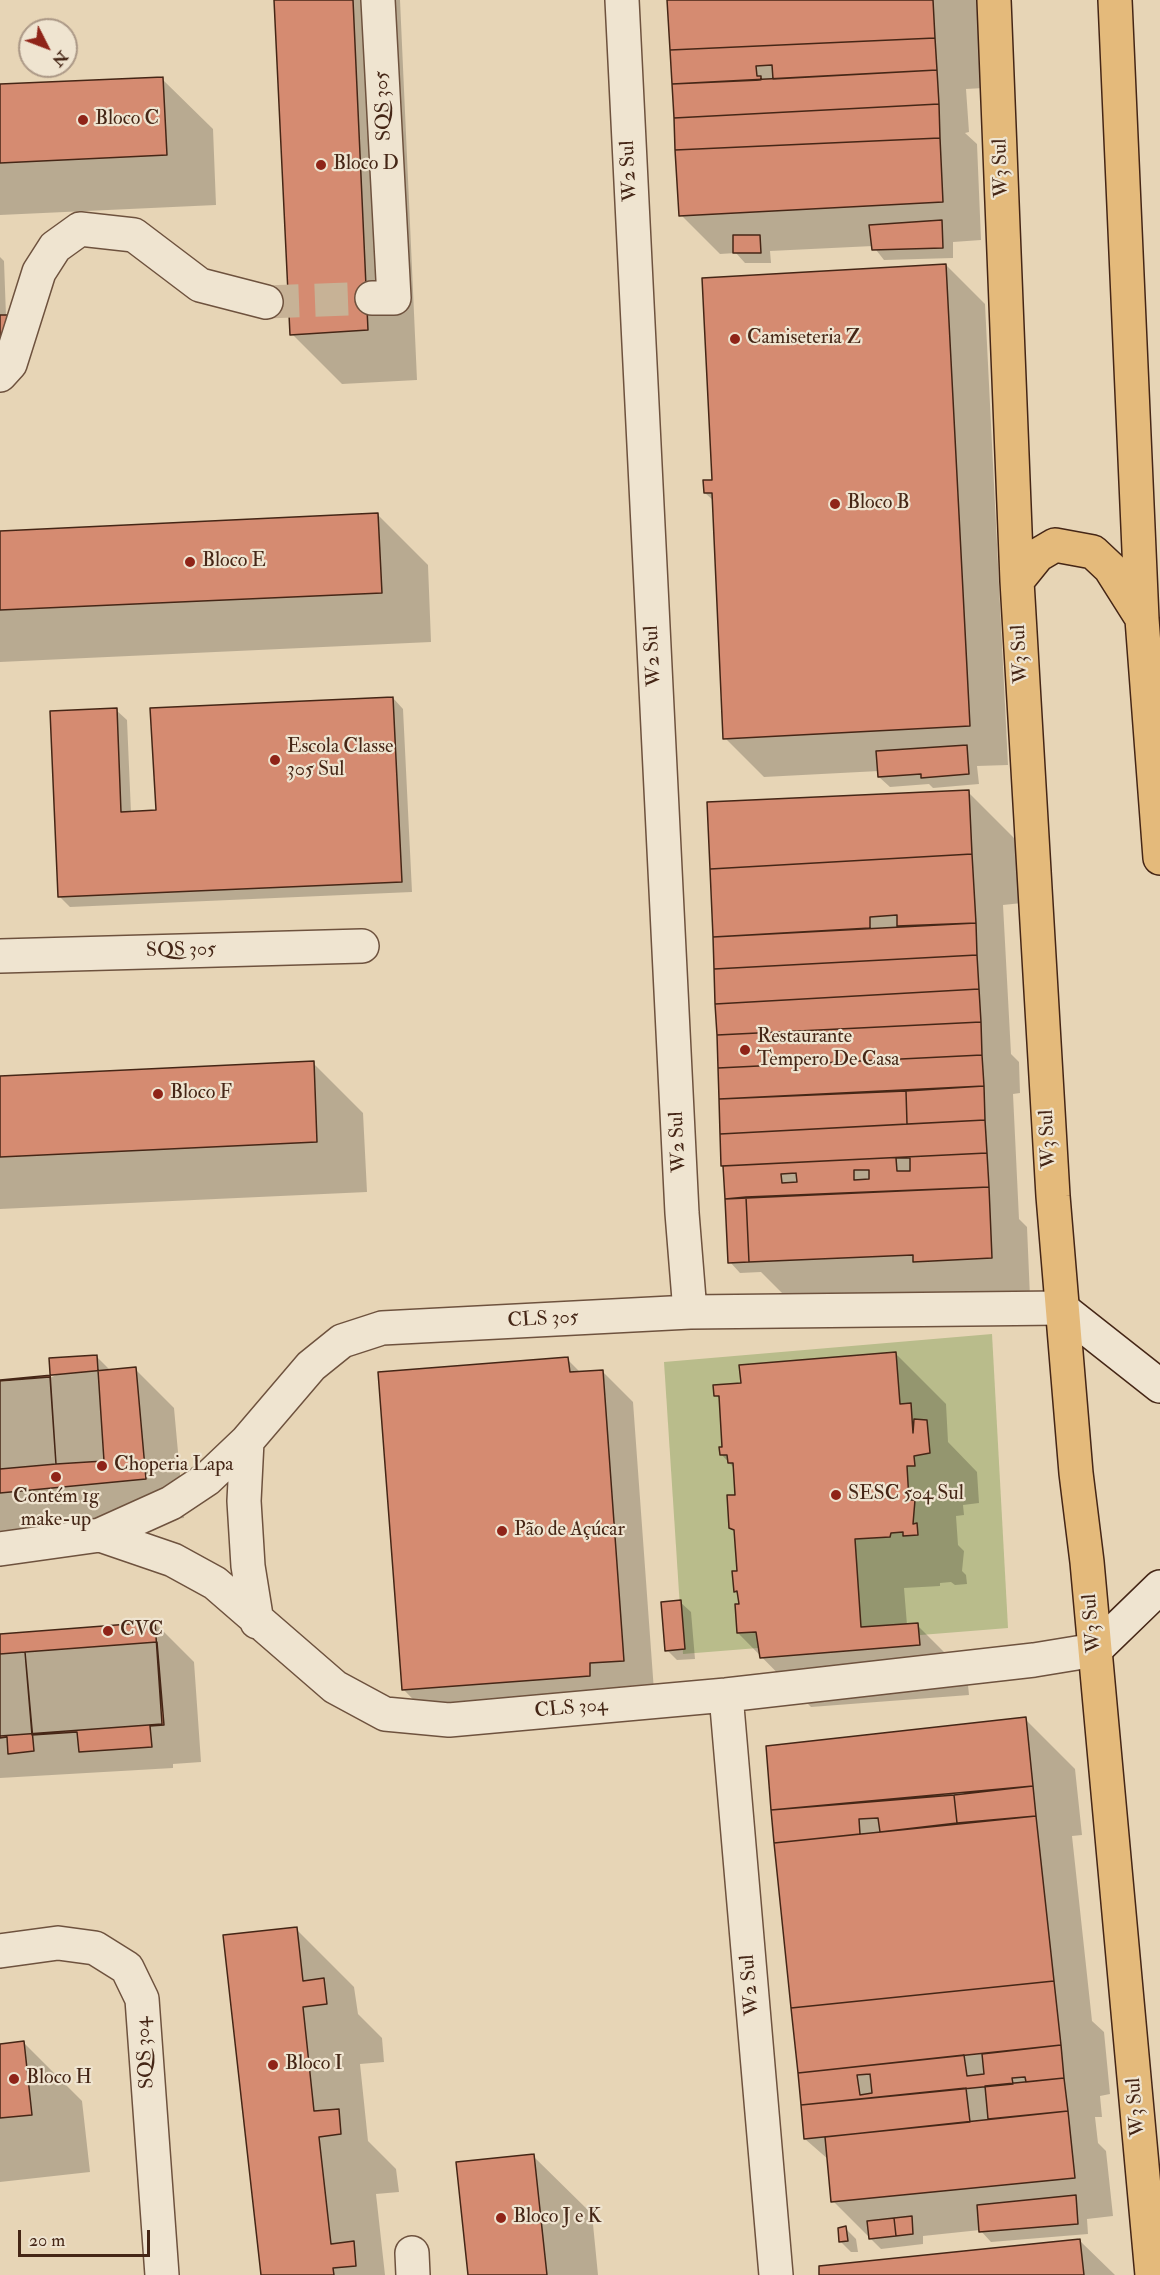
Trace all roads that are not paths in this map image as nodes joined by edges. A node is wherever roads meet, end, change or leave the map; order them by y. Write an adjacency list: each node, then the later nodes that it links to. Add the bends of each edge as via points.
1 (378, 0): 5 (street, SQS 305, via 394,298)
2 (622, 0): 14 (street, W2 Sul)
3 (994, 0): 8 (main road, W3 Sul)
4 (1115, 0): 9 (main road)
5 (372, 298)
6 (266, 302): 7 (street, via 200,285 134,235 80,230 54,247 39,272 10,364)
7 (0, 375)
8 (1017, 581): 9 (main road, via 1038,555 1054,545 1093,552 1110,568); 13 (main road, W3 Sul)
9 (1142, 619): 10 (main road)
10 (1160, 858)
11 (362, 946): 12 (street, SQS 305)
12 (0, 956)
13 (1061, 1308): 14 (street, CLS 305); 15 (street); 21 (main road, W3 Sul)
14 (690, 1312): 16 (street, CLS 305, via 382,1328 342,1341 311,1366)
15 (1160, 1386)
16 (247, 1441): 17 (street, CLS 305, via 207,1479 171,1503); 20 (street, via 244,1501)
17 (100, 1535): 18 (street); 20 (street, CLS 304, via 173,1560 215,1583)
18 (0, 1549)
19 (1160, 1587): 21 (street)
20 (257, 1622): 22 (street, CLS 304, via 335,1687 385,1714 449,1720)
21 (1095, 1650): 22 (street, CLS 304); 26 (main road, W3 Sul)
22 (726, 1695): 25 (street, W2 Sul)
23 (0, 1952): 24 (street, SQS 304, via 58,1943 95,1948 126,1968 142,1999)
24 (162, 2275)
25 (776, 2275)
26 (1152, 2275)

